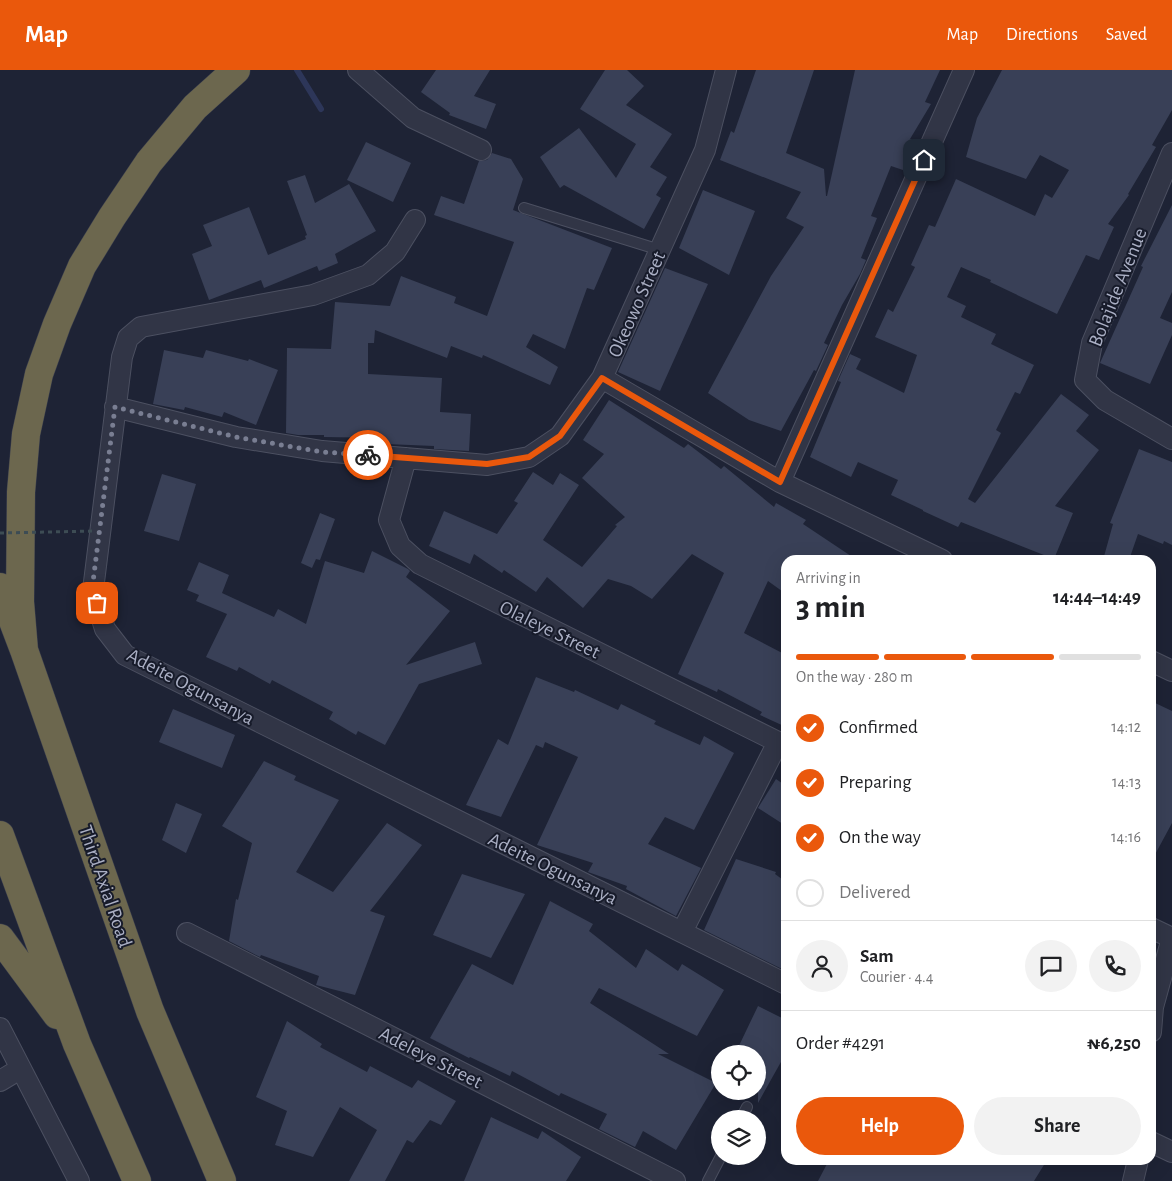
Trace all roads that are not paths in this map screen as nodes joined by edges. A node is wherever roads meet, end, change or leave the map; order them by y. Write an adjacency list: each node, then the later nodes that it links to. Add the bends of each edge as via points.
1 (236, 70): 18 (highway, via 195,107 148,162 82,266 57,324 40,374 26,434 21,492 20,602)
2 (358, 70): 5 (street, via 413,118)
3 (726, 70): 10 (street, Okeowo Street, via 705,150)
4 (964, 70): 15 (street)
5 (481, 150)
6 (1172, 153): 7 (street, Bolajide Avenue)
7 (1164, 193): 13 (street, Bolajide Avenue, via 1092,343 1085,380 1105,400)
8 (524, 208): 10 (lane)
9 (415, 220): 12 (street, Adeite Ogunsanya, via 394,252 368,275 313,295 141,327 128,338)
10 (660, 250): 11 (street, Okeowo Street)
11 (602, 378): 14 (street, Okeowo Street, via 560,436 529,457 487,464); 15 (street)
12 (115, 407): 14 (street, Okeowo Street, via 236,437 322,452); 25 (street, Adeite Ogunsanya, via 92,590 105,629 124,655)
13 (1172, 439)
14 (406, 458): 21 (street, Olaleye Street, via 389,520 400,546 420,564)
15 (780, 482): 16 (street)
16 (932, 555)
17 (0, 587): 18 (highway, Third Axial Road)
18 (24, 650): 43 (highway, Third Axial Road, via 150,1011)
19 (1156, 663): 20 (street)
20 (1172, 671)
21 (781, 744)
22 (781, 746): 25 (street)
23 (0, 835): 32 (highway)
24 (1156, 930): 28 (street)
25 (682, 932): 29 (street, Adeite Ogunsanya)
26 (187, 933): 44 (street, Adeleye Street)
27 (0, 938): 32 (highway)
28 (1172, 938): 30 (street)
29 (781, 982)
30 (1156, 996)
31 (0, 1028): 33 (street)
32 (77, 1044): 42 (highway)
33 (20, 1069): 34 (street); 41 (street)
34 (0, 1081)
35 (747, 1107): 36 (lane)
36 (746, 1110)
37 (1156, 1144): 38 (street)
38 (1172, 1152)
39 (716, 1165): 45 (lane)
40 (1137, 1165): 46 (street)
41 (79, 1181)
42 (137, 1181)
43 (222, 1181)
44 (675, 1181)
45 (708, 1181)
46 (1133, 1181)

